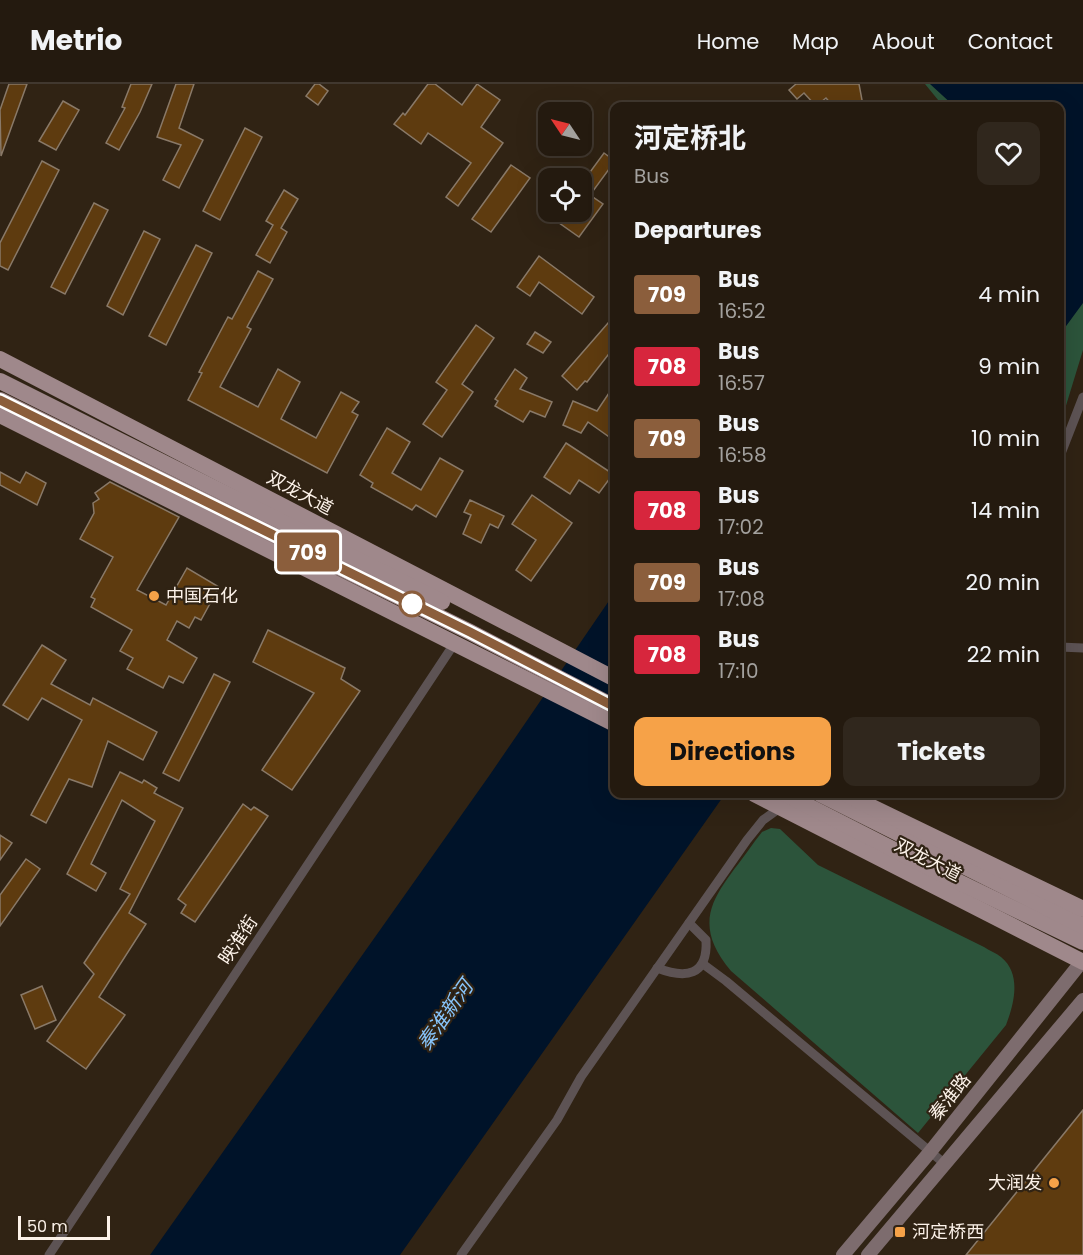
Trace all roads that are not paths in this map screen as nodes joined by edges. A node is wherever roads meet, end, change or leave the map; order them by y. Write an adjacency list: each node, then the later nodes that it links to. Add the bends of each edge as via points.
1 (0, 359): 11 (highway, 双龙大道)
2 (0, 381): 7 (highway)
3 (1083, 397): 6 (street)
4 (0, 400): 7 (highway)
5 (0, 416): 8 (highway)
6 (1064, 446)
7 (474, 626): 12 (highway); 13 (highway)
8 (454, 644): 14 (highway); 28 (street, 映淮街)
9 (1064, 646): 10 (street)
10 (1083, 648)
11 (610, 676)
12 (610, 688)
13 (610, 704)
14 (610, 721)
15 (828, 798): 20 (highway)
16 (852, 798): 18 (highway, 双龙大道)
17 (779, 801): 19 (street); 21 (highway); 22 (highway, 双龙大道)
18 (1083, 909)
19 (689, 923): 23 (street, via 706,940); 24 (street)
20 (1083, 926)
21 (1083, 942)
22 (1083, 961): 26 (main road, 秦淮路)
23 (703, 964): 24 (street, via 684,974); 26 (street)
24 (657, 968): 29 (street, via 581,1077 557,1120)
25 (1083, 1000): 27 (main road)
26 (930, 1152): 27 (street); 30 (main road, 秦淮路)
27 (945, 1164): 31 (main road)
28 (49, 1255)
29 (461, 1255)
30 (843, 1255)
31 (868, 1255)

